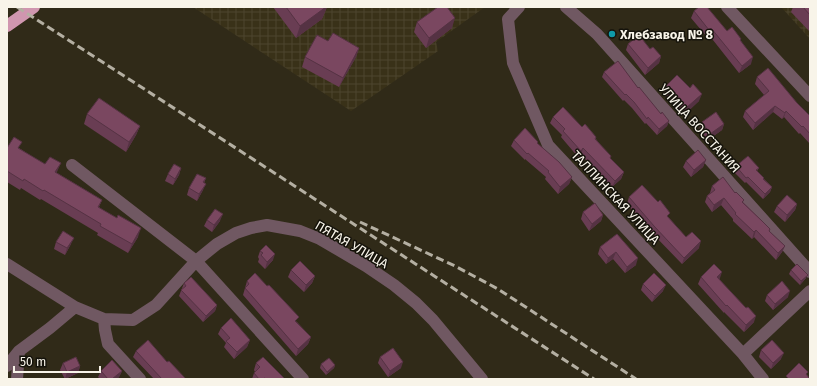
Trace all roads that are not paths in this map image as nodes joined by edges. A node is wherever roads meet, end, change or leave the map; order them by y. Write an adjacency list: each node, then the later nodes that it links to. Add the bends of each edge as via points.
1 (34, 7): 5 (highway)
2 (519, 7): 15 (street, ТАЛЛИНСКАЯ УЛИЦА, via 508,19 513,64 548,144)
3 (566, 7): 10 (street, УЛИЦА ВОССТАНИЯ, via 597,34)
4 (727, 7): 6 (street)
5 (7, 26)
6 (810, 96)
7 (72, 165): 8 (street)
8 (196, 261): 13 (street, ПЯТАЯ УЛИЦА, via 156,305 133,320); 19 (street); 20 (street, ПЯТАЯ УЛИЦА, via 236,233 267,225 300,231 320,239 366,266 416,303)
9 (7, 264): 12 (street)
10 (810, 272)
11 (810, 291): 15 (street)
12 (75, 307): 13 (street); 14 (street)
13 (104, 319): 18 (street, via 108,344)
14 (19, 350): 16 (street); 17 (street)
15 (743, 354): 21 (street, ТАЛЛИНСКАЯ УЛИЦА)
16 (7, 366)
17 (17, 379)
18 (140, 379)
19 (303, 379)
20 (482, 379)
21 (763, 379)

